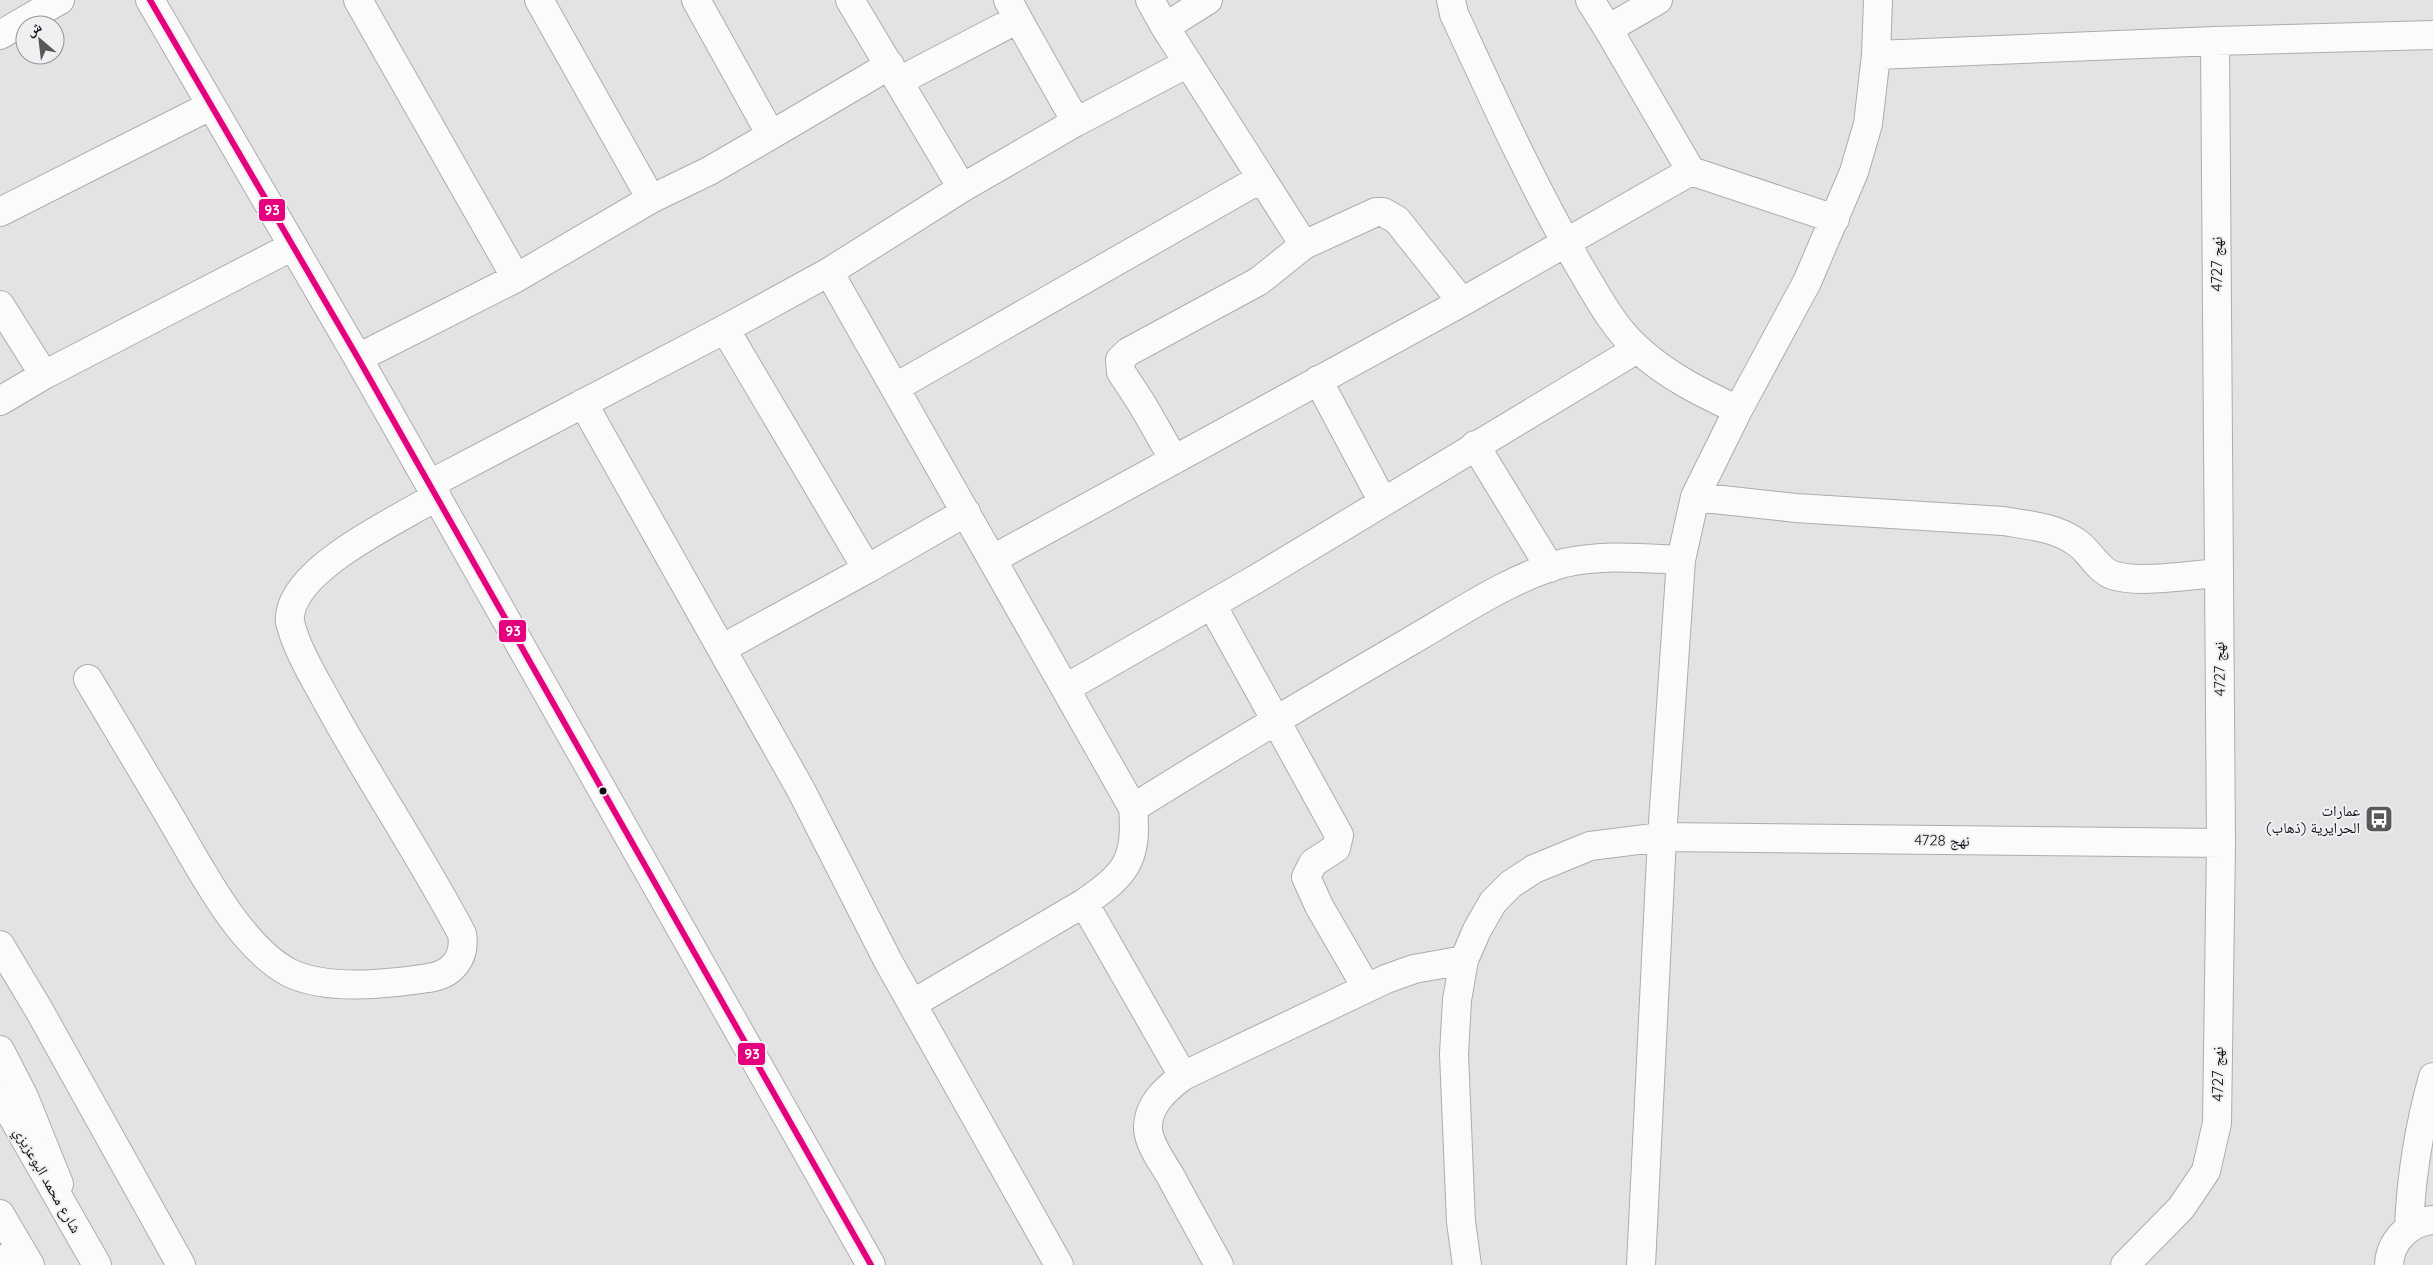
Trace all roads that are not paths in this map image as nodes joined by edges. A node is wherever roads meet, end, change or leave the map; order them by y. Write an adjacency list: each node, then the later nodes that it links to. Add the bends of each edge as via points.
1 (60, 0): 16 (main road)
2 (150, 0): 22 (main road)
3 (538, 0): 28 (main road)
4 (696, 0): 24 (main road)
5 (850, 0): 21 (main road)
6 (1150, 0): 14 (main road)
7 (1208, 0): 14 (main road)
8 (1451, 0): 31 (main road, via 1454,14 1503,119)
9 (1590, 0): 15 (main road)
10 (1658, 0): 15 (main road)
11 (1878, 0): 19 (main road)
12 (364, 2): 35 (main road)
13 (1013, 9): 21 (main road); 23 (main road)
14 (1166, 27): 20 (main road)
15 (1608, 30): 25 (main road)
16 (0, 35)
17 (2433, 35): 18 (main road)
18 (2215, 41): 19 (main road); 57 (main road, نهج 4727)
19 (1876, 55): 30 (main road, via 1868,124)
20 (1188, 63): 23 (main road); 26 (main road)
21 (895, 73): 24 (main road); 27 (main road)
22 (210, 106): 29 (main road); 33 (main road)
23 (1076, 122): 27 (main road)
24 (771, 135): 28 (main road, via 709,171)
25 (1692, 171): 30 (main road); 31 (main road)
26 (1260, 179): 32 (main road); 43 (main road)
27 (962, 188): 34 (main road)
28 (651, 199): 35 (main road)
29 (0, 212)
30 (1836, 219): 46 (main road, via 1807,282)
31 (1566, 243): 36 (main road); 39 (main road, via 1608,314)
32 (1304, 245): 36 (main road, via 1376,212 1383,212 1397,220); 48 (main road, via 1259,281 1128,352 1120,360 1121,372)
33 (294, 246): 40 (main road); 41 (main road)
34 (829, 272): 38 (main road); 43 (main road)
35 (516, 278): 40 (main road)
36 (1462, 302): 42 (main road)
37 (0, 305): 41 (main road)
38 (725, 329): 45 (main road); 56 (main road)
39 (1637, 348): 46 (main road, via 1689,386); 47 (main road)
40 (358, 358): 49 (main road)
41 (44, 376): 44 (main road)
42 (1318, 380): 48 (main road); 51 (main road)
43 (896, 388): 52 (main road)
44 (0, 401)
45 (583, 403): 49 (main road); 59 (main road)
46 (1738, 410): 50 (main road)
47 (1475, 445): 51 (main road); 55 (main road)
48 (1174, 460): 53 (main road)
49 (433, 490): 60 (main road, via 331,559 302,589 292,605 290,621 302,654 344,733 462,934 462,956 455,967 439,977 347,984 321,982 290,973 266,956 214,891); 83 (main road)
50 (1695, 497): 54 (main road); 57 (main road, via 1796,508 2003,520 2059,533 2076,542 2102,568 2118,576 2135,579)
51 (1383, 502): 58 (main road)
52 (966, 512): 53 (main road); 56 (main road)
53 (993, 559): 61 (main road)
54 (1681, 560): 55 (main road, via 1611,556); 64 (main road)
55 (1550, 568): 62 (main road, via 1494,593)
56 (867, 569): 59 (main road)
57 (2218, 573): 65 (main road, نهج 4727)
58 (1212, 605): 61 (main road); 62 (main road)
59 (722, 648): 70 (main road, via 821,828)
60 (88, 679)
61 (1066, 688): 63 (main road)
62 (1274, 720): 63 (main road); 69 (main road, via 1339,836 1336,848 1313,863 1306,877)
63 (1133, 808): 66 (main road, via 1135,842 1131,856 1121,873)
64 (1662, 837): 65 (main road, نهج 4728); 68 (main road, نهج 4728, via 1590,846 1534,869 1511,884 1493,902); 87 (main road)
65 (2221, 843): 88 (main road, نهج 4727, via 2217,1123 2206,1171 2181,1208)
66 (1084, 903): 70 (main road); 72 (main road)
67 (0, 945): 82 (main road)
68 (1464, 960): 69 (main road, via 1414,970); 86 (main road, نهج 4728, via 1457,1000 1454,1054 1461,1222)
69 (1366, 987): 72 (main road)
70 (912, 1004): 84 (main road)
71 (0, 1050): 76 (main road, via 42,1137)
72 (1183, 1076): 85 (main road, via 1157,1100 1148,1129 1157,1152)
73 (2433, 1077): 77 (main road, via 2417,1143 2411,1186)
74 (0, 1096): 76 (main road, شارع محمد البوعزيزي)
75 (0, 1214): 80 (main road)
76 (70, 1219): 81 (main road, شارع محمد البوعزيزي)
77 (2421, 1224): 89 (main road, via 2399,1237 2392,1249)
78 (0, 1258): 79 (main road)
79 (7, 1265)
80 (30, 1265)
81 (97, 1265)
82 (180, 1265)
83 (871, 1265)
84 (1058, 1265)
85 (1219, 1265)
86 (1467, 1265)
87 (1641, 1265)
88 (2125, 1265)
89 (2389, 1265)

